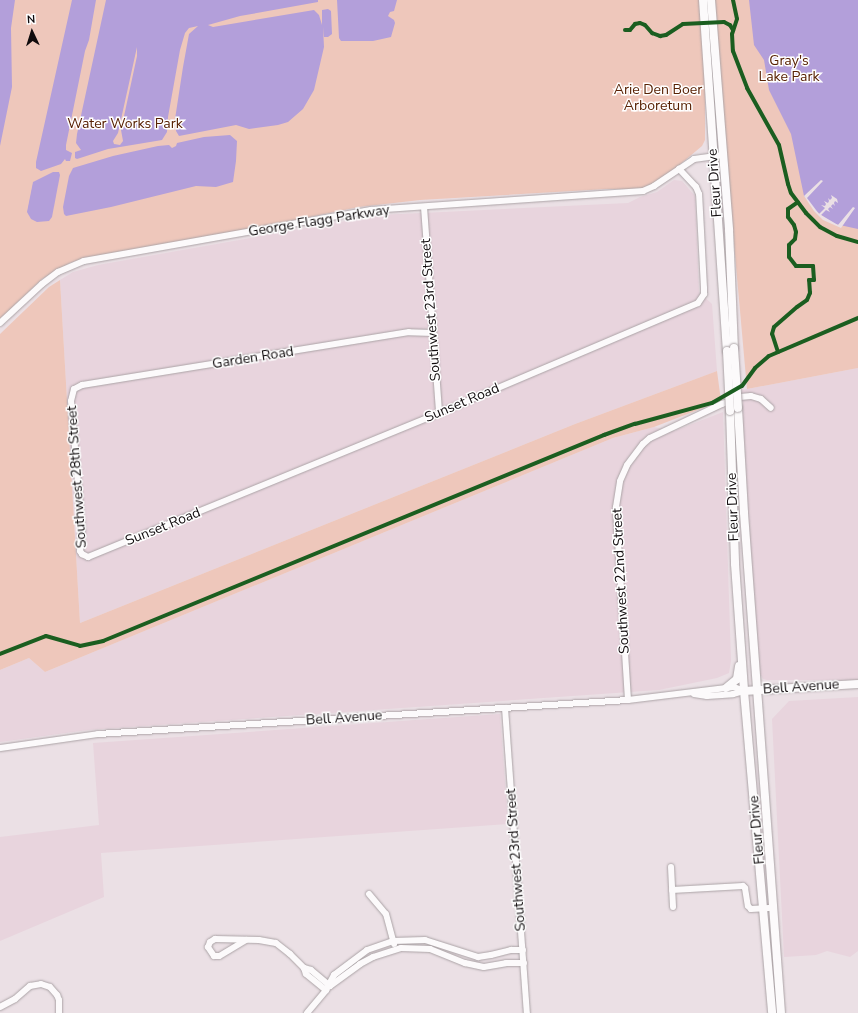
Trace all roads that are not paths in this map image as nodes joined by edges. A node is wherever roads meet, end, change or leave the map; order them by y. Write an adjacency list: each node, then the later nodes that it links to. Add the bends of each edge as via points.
1 (703, 0): 4 (main road, Fleur Drive)
2 (711, 0): 3 (main road, Fleur Drive)
3 (723, 155): 4 (street, George Flagg Parkway); 9 (main road, Fleur Drive)
4 (713, 156): 5 (street, George Flagg Parkway, via 694,159); 9 (main road, Fleur Drive)
5 (679, 169): 6 (street, George Flagg Parkway, via 654,186 633,192); 13 (street, Sunset Road, via 700,194 704,294 698,303)
6 (424, 207): 7 (street, George Flagg Parkway, via 343,214 84,261 58,272); 8 (street, Southwest 23rd Street)
7 (0, 323)
8 (433, 333): 10 (street, Garden Road, via 409,332 82,385); 13 (street, Southwest 23rd Street)
9 (731, 350): 12 (main road, Fleur Drive, bridge)
10 (74, 390): 14 (street, Southwest 28th Street, via 71,401 82,529 80,551 84,557)
11 (771, 408): 21 (street, Southwest 22nd Street, via 761,399 751,396 728,402 650,438 627,465 620,481 616,507)
12 (734, 410): 15 (main road, Fleur Drive, via 735,564); 18 (main road, Fleur Drive)
13 (439, 413): 14 (street, Sunset Road)
14 (92, 556)
15 (741, 641): 17 (main road, via 738,674 733,683); 19 (main road, Fleur Drive)
16 (858, 684): 18 (main road, Bell Avenue)
17 (726, 688): 19 (street, Bell Avenue, via 734,687); 20 (street, Bell Avenue)
18 (756, 690): 19 (main road, Bell Avenue); 28 (main road, Fleur Drive)
19 (744, 691): 20 (street, Bell Avenue, via 707,696); 29 (main road, Fleur Drive)
20 (688, 693): 21 (street, Bell Avenue)
21 (628, 700): 22 (street, Bell Avenue)
22 (505, 708): 23 (street, Bell Avenue, via 98,734); 33 (street, Southwest 23rd Street)
23 (0, 748)
24 (671, 866): 25 (street)
25 (672, 890): 27 (street); 29 (street, via 742,886 745,888 748,906 751,909)
26 (369, 894): 31 (street, via 386,914)
27 (673, 907)
28 (773, 908): 29 (street); 43 (main road, Fleur Drive)
29 (764, 909): 42 (main road, Fleur Drive)
30 (246, 940): 30 (street, via 215,939 210,942 208,948 214,956 219,956); 37 (street, via 276,943 283,947 304,968 306,974)
31 (393, 941): 32 (street); 34 (street, via 426,940); 37 (street, via 375,946 358,957 334,975)
32 (395, 949): 35 (street, via 421,948); 37 (street, via 360,964)
33 (523, 950): 34 (street, via 478,957); 36 (street, Southwest 23rd Street)
34 (459, 951): 35 (street)
35 (456, 959): 36 (street, via 484,967)
36 (524, 963): 41 (street, Southwest 23rd Street)
37 (328, 987): 40 (street)
38 (0, 1007): 39 (street, via 30,986 41,984 50,987 57,995)
39 (59, 1013)
40 (306, 1013)
41 (527, 1013)
42 (772, 1013)
43 (781, 1013)

